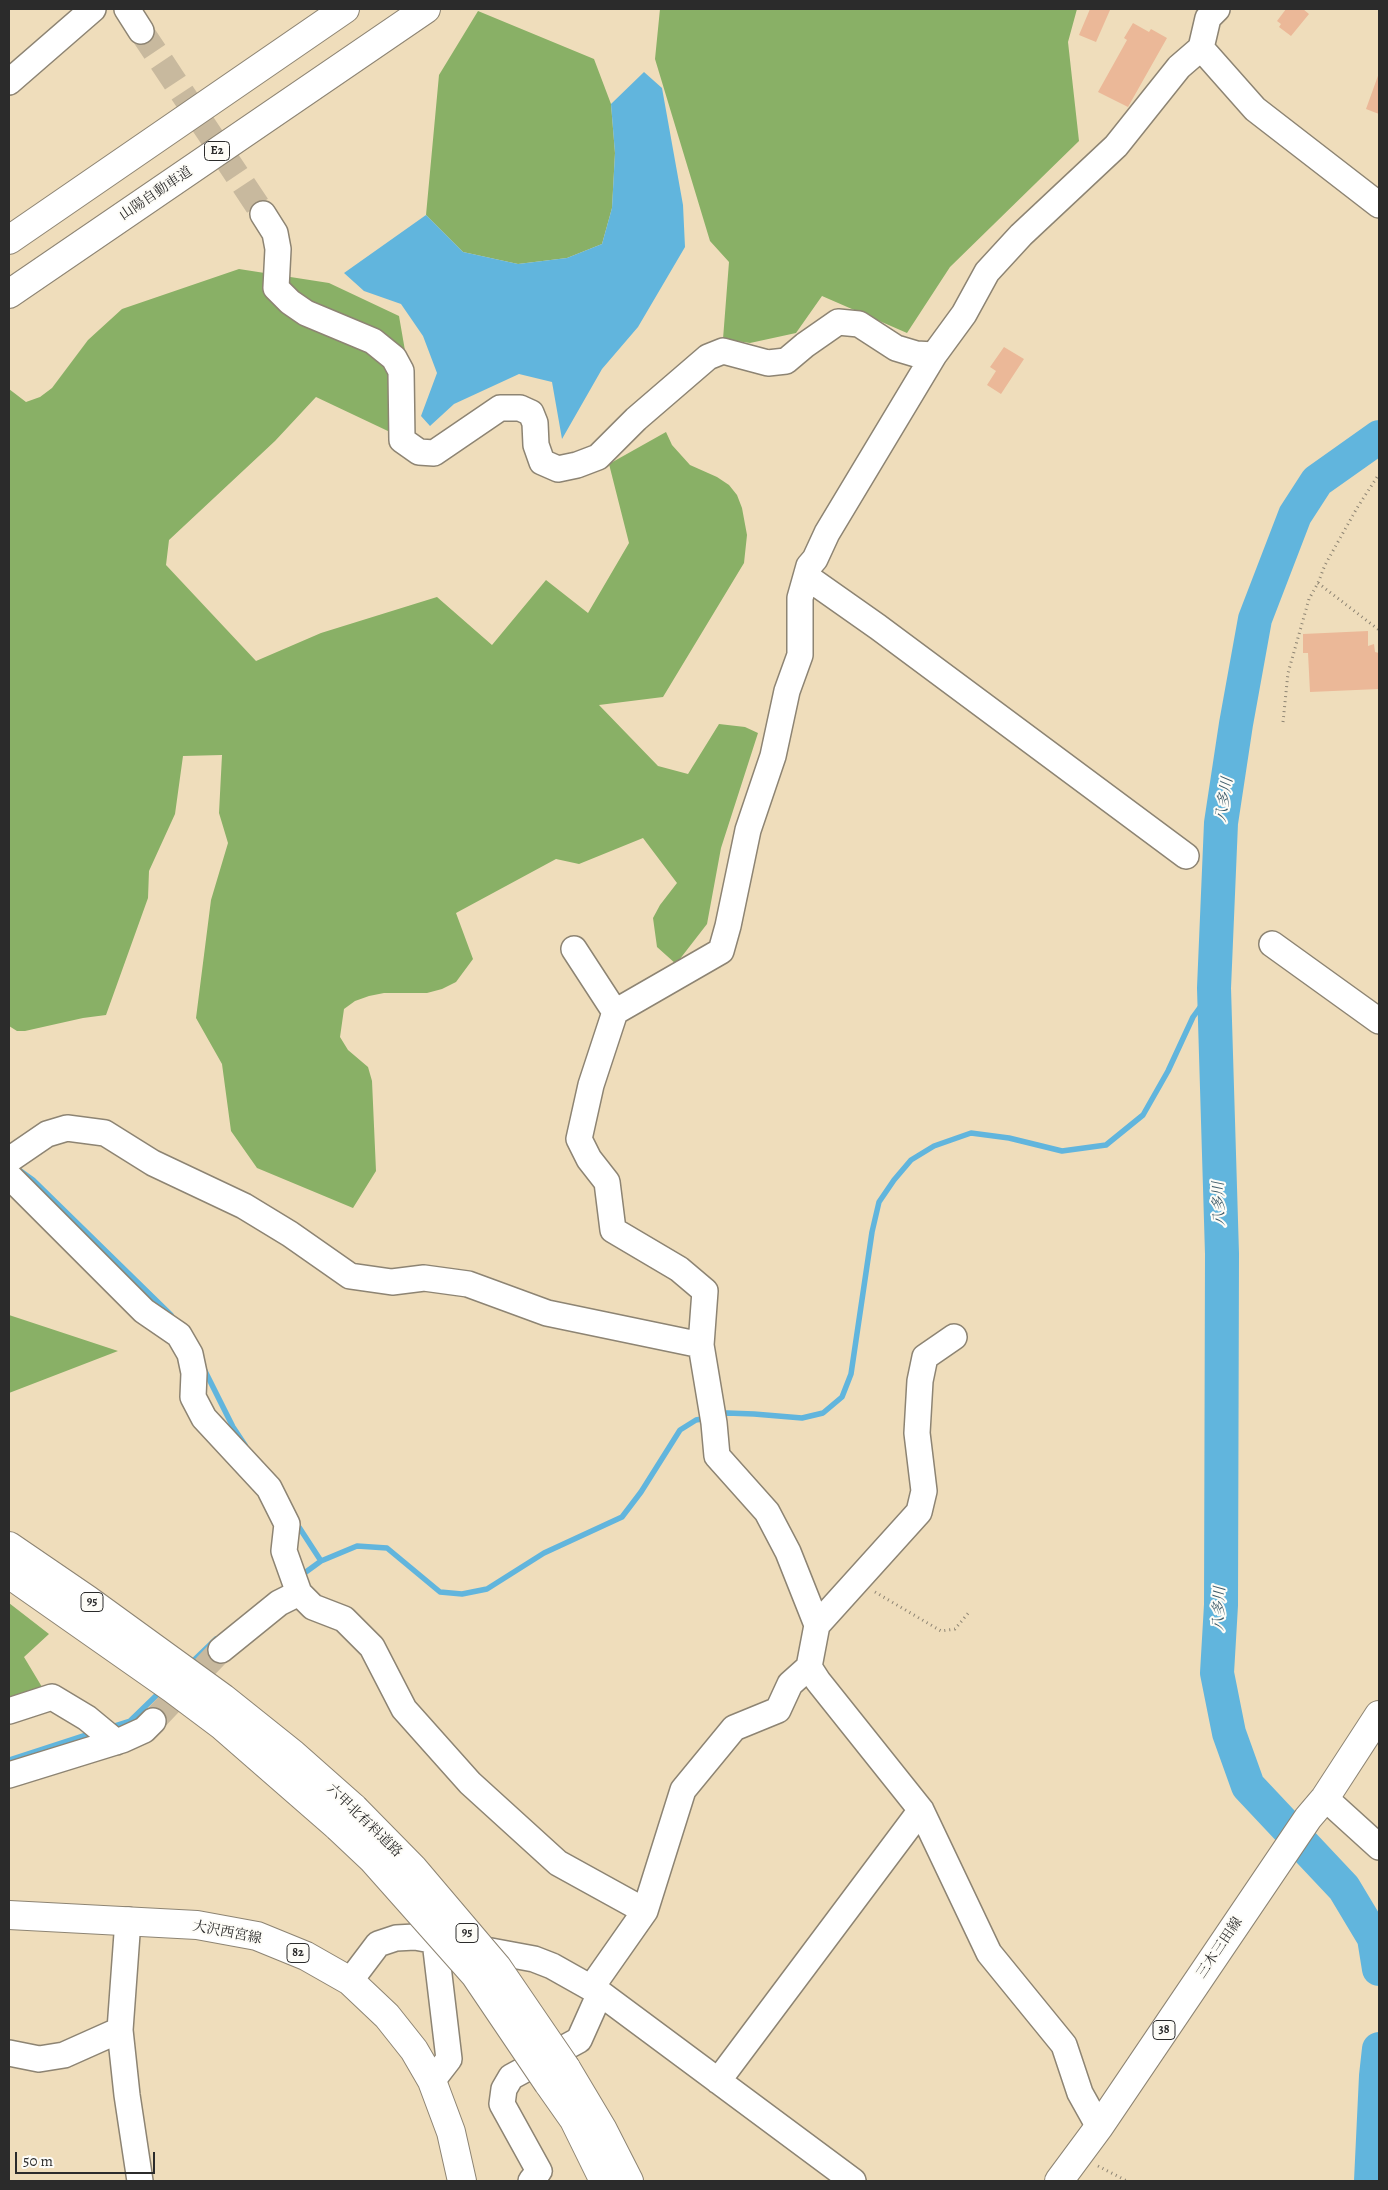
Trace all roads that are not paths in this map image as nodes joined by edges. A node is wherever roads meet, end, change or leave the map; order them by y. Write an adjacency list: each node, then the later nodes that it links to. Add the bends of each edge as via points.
1 (93, 9): 8 (street)
2 (126, 9): 6 (street)
3 (345, 9): 11 (main road)
4 (426, 9): 12 (main road, 山陽自動車道 / E2)
5 (1217, 9): 7 (street, via 1208,18)
6 (141, 31)
7 (1201, 48): 9 (street, via 1255,109); 13 (street, via 1178,67 1116,146 987,272 964,314)
8 (9, 82)
9 (1379, 205)
10 (262, 214): 13 (street, via 274,233 278,249 276,288 306,313 373,341 394,358 401,371 402,440 419,452 434,453 500,408 520,408 531,413 542,462 558,469 577,465 598,457 636,419 708,357 723,351 768,363 786,361 838,322 859,324 896,348)
11 (9, 240)
12 (9, 294)
13 (934, 355): 14 (street, via 808,566)
14 (807, 577): 15 (street); 18 (street, via 800,598 800,655 787,691 773,756 748,830 721,951)
15 (1186, 856)
16 (1272, 944): 19 (street)
17 (574, 949): 18 (street)
18 (616, 1012): 22 (street, via 591,1085 579,1139 589,1159 607,1182 613,1230 679,1268 706,1292)
19 (1379, 1022)
20 (9, 1168): 22 (street, via 47,1134 67,1128 105,1134 153,1163 244,1206 350,1276 392,1282 424,1278 468,1284 547,1313); 25 (street, via 144,1311 179,1335 190,1354 194,1397 204,1418 269,1488 288,1524 284,1551)
21 (954, 1337): 26 (street, via 925,1357 920,1381 917,1433 924,1491 919,1512)
22 (701, 1345): 26 (street, via 717,1456 767,1512 788,1552)
23 (9, 1546): 29 (main road, 六甲北有料道路 / 95, via 88,1600)
24 (9, 1574): 29 (main road, 六甲北有料道路 / 95)
25 (298, 1592): 27 (street); 38 (street, via 313,1607 344,1619 372,1647 404,1709 470,1783 558,1864)
26 (817, 1625): 28 (street)
27 (221, 1650)
28 (809, 1667): 36 (street); 38 (street, via 790,1684 778,1710 734,1728 683,1790)
29 (174, 1676): 46 (main road, 六甲北有料道路 / 95, bridge, via 221,1725 346,1817 372,1859 475,1975)
30 (9, 1711): 33 (street, via 52,1697)
31 (1379, 1715): 35 (main road, 三木三田線 / 38)
32 (153, 1721): 33 (street, via 144,1730)
33 (114, 1741): 34 (street)
34 (9, 1775)
35 (1317, 1808): 37 (street); 49 (main road, 三木三田線 / 38)
36 (921, 1810): 47 (street); 49 (street, via 989,1953 1064,2044 1080,2093)
37 (1379, 1847)
38 (645, 1911): 43 (street)
39 (9, 1915): 40 (main road, 大沢西宮線 / 82)
40 (128, 1920): 42 (main road, 大沢西宮線 / 82, via 197,1926 257,1936 306,1956); 44 (street)
41 (435, 1941): 42 (street, via 415,1937 396,1938 378,1944); 43 (street, via 534,1959); 48 (street, via 449,2059)
42 (350, 1981): 48 (main road, 大沢西宮線 / 82, via 387,2016 414,2050)
43 (596, 1990): 47 (street); 52 (street, via 579,2040 512,2077 504,2089 502,2104 539,2171)
44 (120, 2030): 45 (street, via 64,2055 39,2060); 50 (street)
45 (9, 2053)
46 (557, 2075): 53 (main road, 六甲北有料道路 / 95, via 574,2120); 54 (main road, 六甲北有料道路 / 95, via 603,2130)
47 (718, 2080): 55 (street)
48 (432, 2081): 51 (main road, 大沢西宮線 / 82, via 451,2132)
49 (1099, 2127): 56 (main road, 三木三田線 / 38)
50 (140, 2181)
51 (462, 2181)
52 (531, 2181)
53 (604, 2181)
54 (629, 2181)
55 (853, 2181)
56 (1059, 2181)

